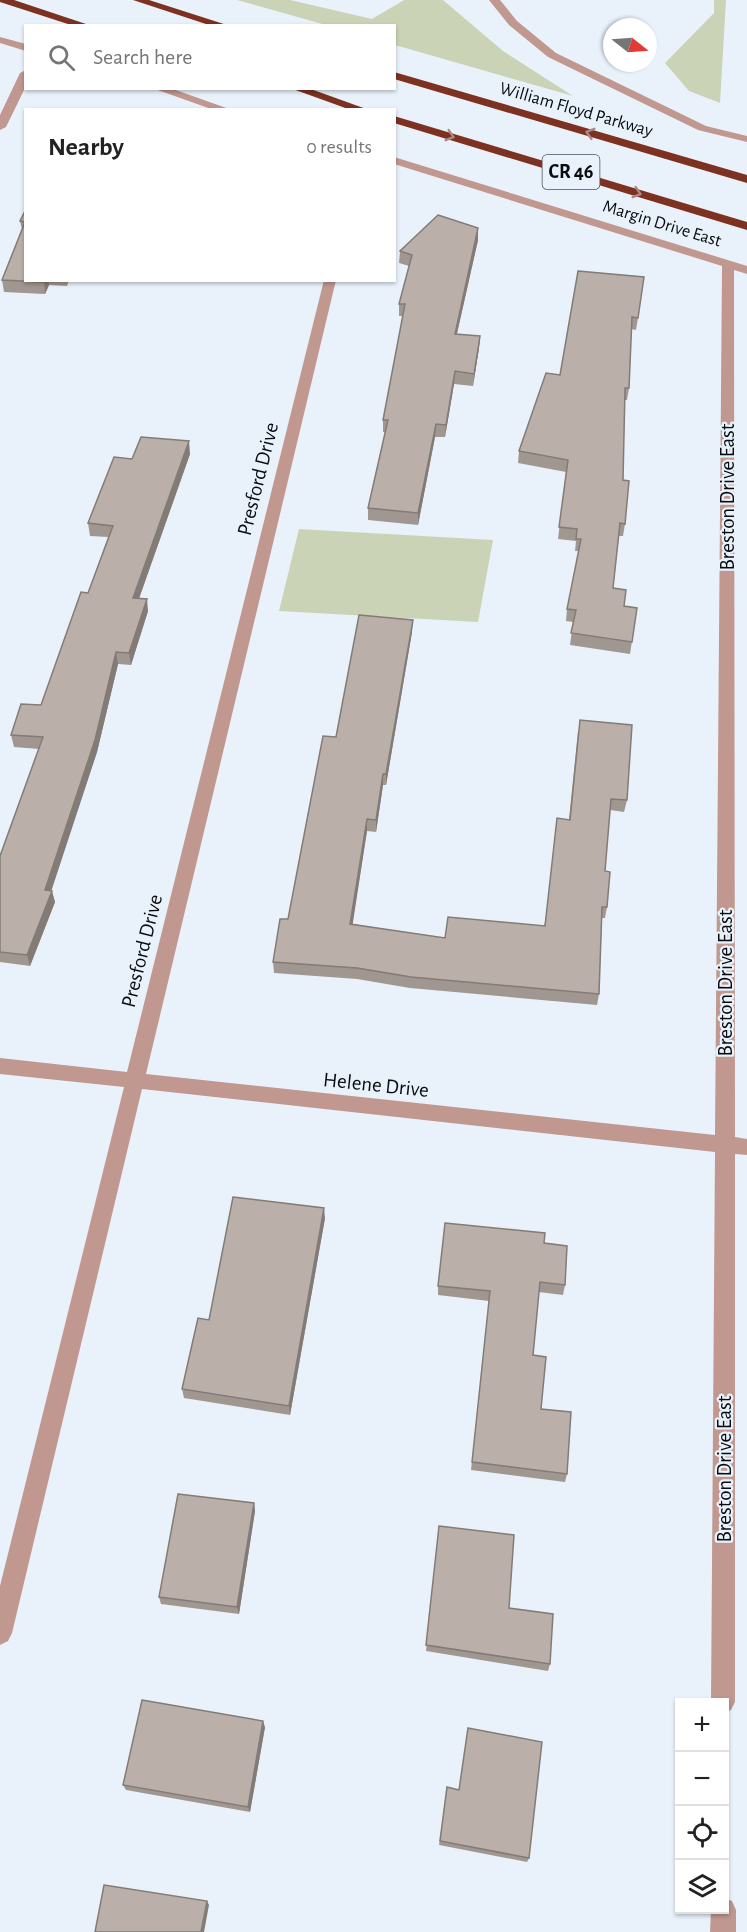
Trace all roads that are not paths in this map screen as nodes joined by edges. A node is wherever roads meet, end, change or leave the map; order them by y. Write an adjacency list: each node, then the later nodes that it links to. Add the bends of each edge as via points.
1 (3, 0): 4 (highway)
2 (138, 0): 5 (highway)
3 (494, 0): 16 (street, via 513,23 552,55 702,128)
4 (71, 23)
5 (218, 24)
6 (0, 40): 7 (street)
7 (24, 47)
8 (396, 76): 18 (highway, William Floyd Parkway / CR 46, one-way to 8)
9 (24, 77): 15 (street)
10 (163, 90): 12 (street)
11 (301, 90): 13 (highway)
12 (221, 108)
13 (358, 108)
14 (396, 120): 19 (highway, CR 46, one-way to 19)
15 (0, 127)
16 (747, 139)
17 (396, 161): 20 (street, Margin Drive East)
18 (747, 179)
19 (747, 226)
20 (728, 263): 21 (street, Margin Drive East); 25 (street, Breston Drive East)
21 (747, 270)
22 (330, 282): 24 (street, Presford Drive)
23 (0, 1066): 24 (street, Helene Drive)
24 (133, 1081): 25 (street, Helene Drive); 27 (street, Presford Drive)
25 (724, 1144): 26 (street, Helene Drive); 28 (street, Breston Drive East)
26 (747, 1147)
27 (0, 1634)
28 (723, 1698)
29 (723, 1914): 30 (street)
30 (723, 1932)

